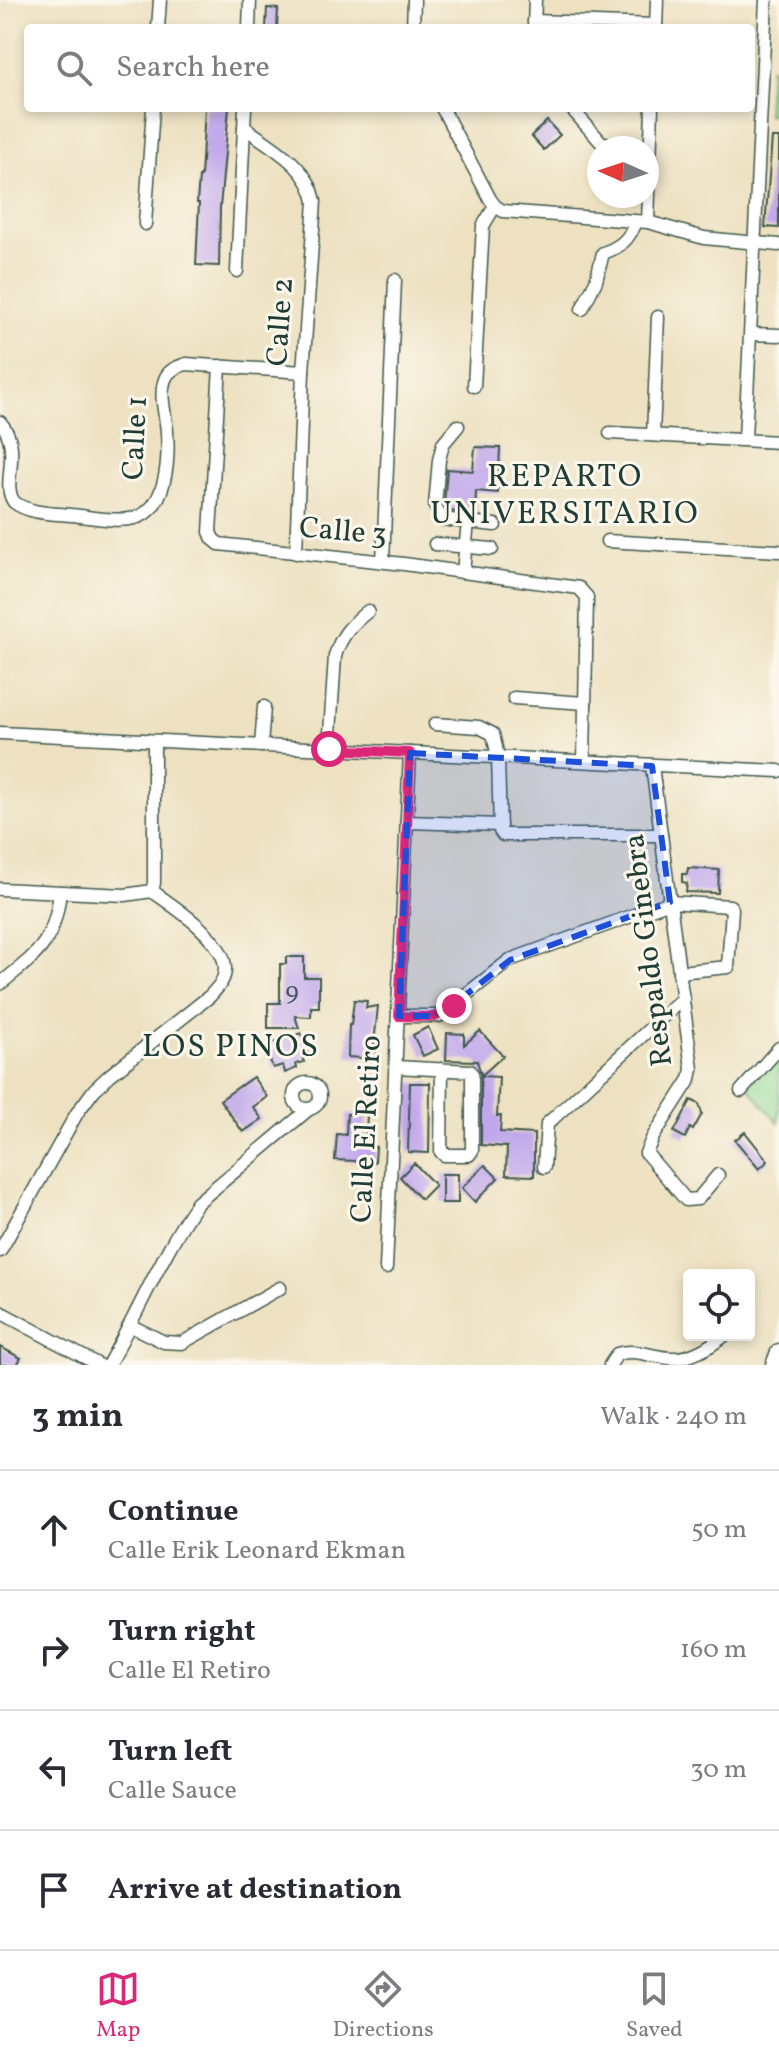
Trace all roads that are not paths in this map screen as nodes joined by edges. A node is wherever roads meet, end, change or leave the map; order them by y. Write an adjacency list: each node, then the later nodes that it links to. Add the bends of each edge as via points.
1 (160, 0): 7 (street)
2 (250, 0): 8 (street)
3 (414, 0): 9 (street)
4 (535, 0): 10 (street)
5 (657, 0): 11 (street)
6 (766, 0): 24 (street)
7 (158, 24)
8 (249, 24)
9 (413, 24)
10 (534, 24)
11 (656, 24)
12 (153, 112): 23 (street)
13 (245, 112): 17 (street)
14 (444, 112): 20 (street)
15 (575, 112): 18 (street)
16 (652, 112): 19 (street)
17 (244, 127): 26 (street); 33 (street, Calle 2, via 303,171 312,185)
18 (596, 136)
19 (650, 136)
20 (495, 206): 22 (street, via 513,213); 34 (street, via 483,226)
21 (643, 208): 22 (street)
22 (642, 222): 24 (street); 28 (street, via 625,242 603,253)
23 (145, 224)
24 (755, 244): 25 (street); 30 (street)
25 (779, 245)
26 (237, 271)
27 (395, 280): 49 (street)
28 (582, 309)
29 (658, 317): 38 (street)
30 (751, 334): 31 (street); 39 (street)
31 (779, 335)
32 (220, 366): 33 (street, Calle 1); 35 (street, Calle 1, via 186,364 165,379 165,474 151,509 135,518 27,509 11,500 5,484 12,448); 48 (street, Calle 3, via 210,532 219,544)
33 (303, 372): 48 (street, Calle 2)
34 (474, 386)
35 (0, 422)
36 (458, 426): 41 (street, via 441,449 435,506 441,519)
37 (610, 433): 38 (street)
38 (653, 435): 39 (street)
39 (745, 439): 40 (street)
40 (779, 442)
41 (468, 522): 42 (street); 45 (street)
42 (495, 525)
43 (607, 541): 47 (street)
44 (435, 544): 45 (street)
45 (466, 546): 46 (street); 50 (street)
46 (492, 549)
47 (779, 551)
48 (296, 553): 49 (street, Calle 3)
49 (383, 561): 50 (street, Calle 3)
50 (463, 572): 53 (street, Calle 3, via 584,591)
51 (368, 611): 59 (street, via 349,627 335,656)
52 (514, 698): 53 (street)
53 (585, 703): 62 (street, Calle 3)
54 (264, 707): 58 (street)
55 (435, 724): 61 (street, via 491,731)
56 (0, 733): 57 (street)
57 (154, 741): 58 (street); 69 (street)
58 (261, 746): 59 (street)
59 (329, 749): 60 (street)
60 (410, 753): 61 (street); 65 (street, Calle El Retiro)
61 (498, 757): 62 (street); 66 (street)
62 (584, 761): 63 (street)
63 (652, 766): 64 (street); 67 (street, Respaldo Ginebra)
64 (779, 771)
65 (407, 822): 66 (street); 75 (street, Calle El Retiro)
66 (502, 830): 67 (street)
67 (661, 835): 71 (street, Respaldo Ginebra)
68 (0, 889): 70 (street)
69 (152, 891): 70 (street); 83 (street, via 218,947 225,971 221,984 94,1090)
70 (60, 892): 73 (street, via 58,917 46,943)
71 (670, 902): 72 (street, Respaldo Ginebra); 72 (street, via 732,909 728,967); 75 (street, via 510,960 439,1016)
72 (679, 972): 74 (street, Respaldo Ginebra)
73 (0, 984)
74 (683, 998): 81 (street, via 547,1124); 82 (street, Respaldo Ginebra, via 691,1074 646,1153 686,1200 698,1199)
75 (399, 1016): 77 (street, Calle El Retiro)
76 (779, 1048): 79 (street)
77 (396, 1067): 78 (street); 84 (street, Calle El Retiro)
78 (442, 1069): 78 (street, via 472,1074 469,1155 441,1152)
79 (741, 1091)
80 (309, 1109): 87 (street, via 197,1203)
81 (544, 1167)
82 (718, 1175)
83 (0, 1251)
84 (386, 1268)
85 (280, 1288): 87 (street, via 182,1343 164,1342)
86 (0, 1312): 90 (street)
87 (131, 1326): 91 (street)
88 (715, 1341): 92 (street, via 675,1359 629,1351 617,1354)
89 (779, 1352): 93 (main road)
90 (99, 1365)
91 (108, 1365)
92 (610, 1365)
93 (774, 1365)

